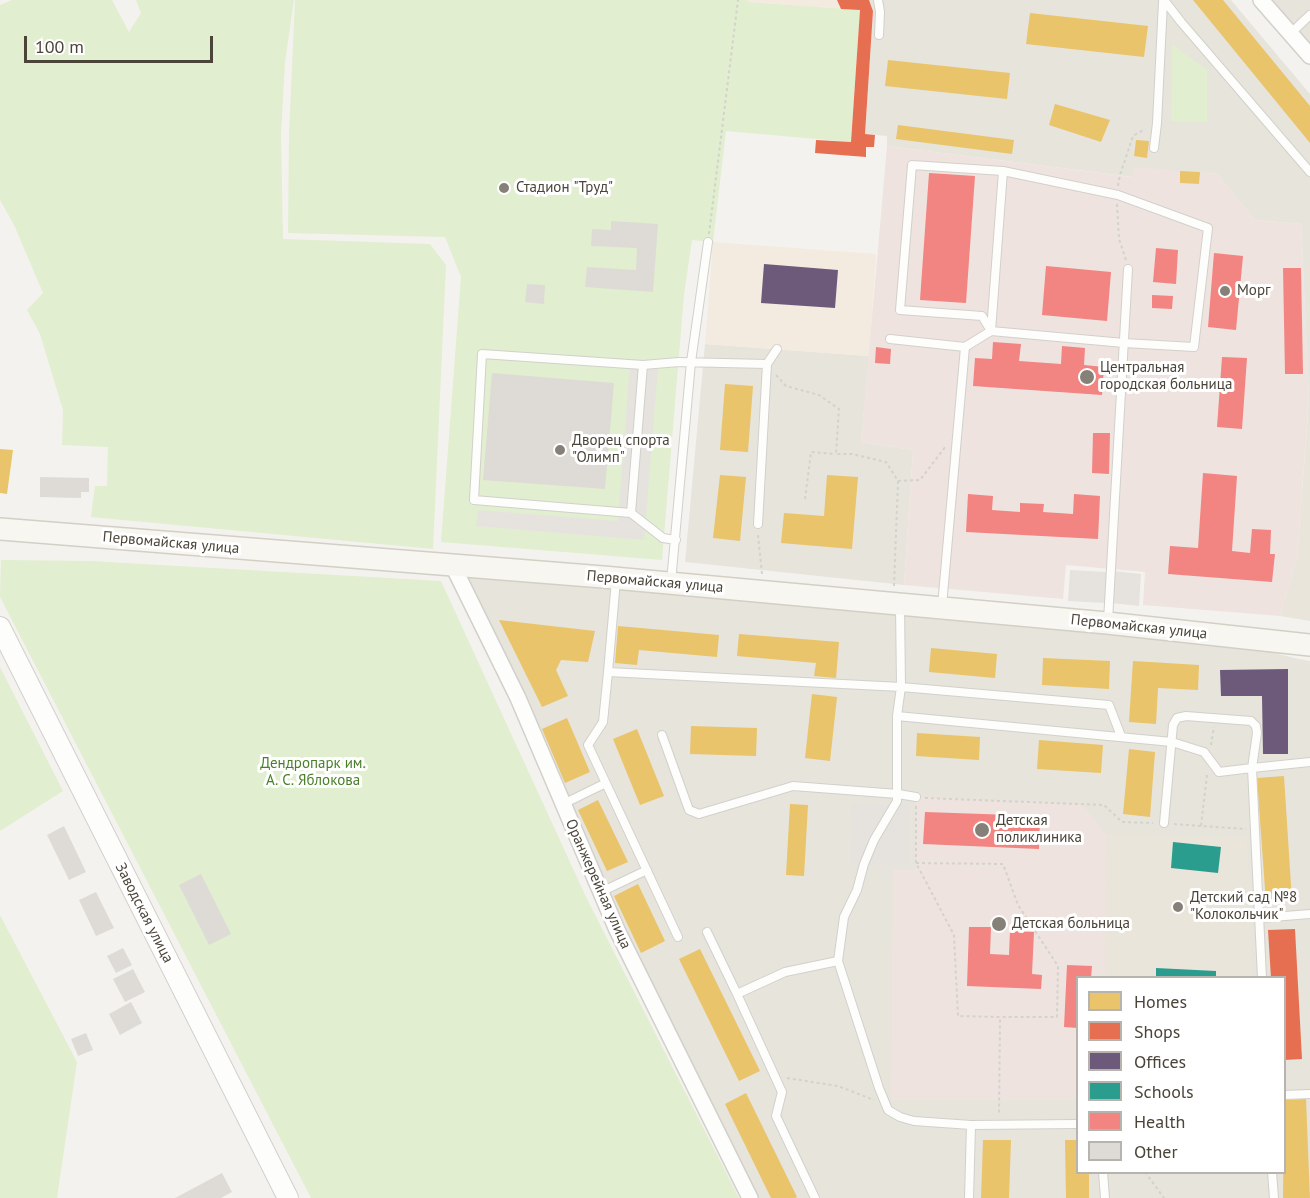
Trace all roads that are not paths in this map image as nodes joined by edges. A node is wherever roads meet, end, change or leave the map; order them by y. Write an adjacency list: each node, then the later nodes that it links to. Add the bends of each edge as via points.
1 (878, 0): 6 (lane)
2 (1261, 0): 5 (street)
3 (1164, 1): 8 (lane); 10 (lane)
4 (1310, 15): 5 (lane)
5 (1291, 33): 7 (street)
6 (879, 35)
7 (1310, 56)
8 (1154, 148)
9 (1003, 171): 13 (lane); 13 (lane, via 912,165 900,310 982,316); 15 (lane, via 1118,195 1209,228 1194,347)
10 (1310, 172)
11 (708, 242): 18 (lane)
12 (1128, 269): 15 (lane)
13 (991, 331): 15 (lane); 16 (lane)
14 (890, 339): 16 (lane)
15 (1124, 343): 30 (lane)
16 (965, 347): 29 (lane)
17 (777, 349): 19 (lane)
18 (692, 362): 19 (lane); 20 (lane); 24 (lane)
19 (767, 364): 22 (lane)
20 (643, 365): 21 (lane); 21 (lane, via 482,354 474,500)
21 (631, 513): 24 (lane, via 663,538)
22 (758, 524)
23 (0, 529): 25 (main road, Первомайская улица)
24 (676, 540): 27 (lane)
25 (453, 566): 26 (main road, Первомайская улица); 45 (street, Оранжерейная улица, via 518,698)
26 (616, 578): 27 (main road, Первомайская улица); 34 (lane)
27 (671, 583): 28 (main road, Первомайская улица, via 772,592)
28 (897, 596): 29 (main road, Первомайская улица); 35 (lane)
29 (942, 608): 30 (main road, Первомайская улица)
30 (1107, 623): 32 (main road, Первомайская улица)
31 (0, 627): 62 (street, Заводская улица)
32 (1310, 645): 33 (street)
33 (1310, 654)
34 (608, 672): 35 (lane); 42 (lane, via 603,722 588,745)
35 (901, 687): 36 (lane); 38 (lane, via 1109,705)
36 (897, 716): 38 (lane); 43 (lane)
37 (662, 735): 43 (lane, via 690,810 699,814 793,786)
38 (1121, 736): 39 (lane)
39 (1172, 742): 41 (lane, via 1204,752 1219,772); 41 (lane, via 1177,718 1251,721 1256,726); 46 (lane)
40 (1310, 762): 41 (lane)
41 (1252, 768): 50 (lane)
42 (606, 783): 45 (lane); 47 (lane)
43 (898, 794): 44 (lane); 53 (lane, via 871,848 844,918)
44 (916, 797)
45 (563, 804): 48 (street, Оранжерейная улица)
46 (1164, 823)
47 (647, 870): 48 (lane); 52 (lane)
48 (601, 892): 63 (street, Оранжерейная улица)
49 (1310, 914): 50 (lane)
50 (1260, 918): 54 (lane)
51 (707, 932): 55 (lane)
52 (678, 937)
53 (838, 961): 55 (lane, via 785,972); 59 (lane, via 888,1110 914,1121)
54 (1262, 976)
55 (736, 994): 64 (lane, via 782,1092 776,1116)
56 (1310, 1094): 57 (lane)
57 (1286, 1095)
58 (1076, 1124): 59 (lane)
59 (970, 1125): 65 (lane)
60 (1103, 1174): 66 (lane)
61 (1272, 1174): 67 (lane)
62 (288, 1198)
63 (750, 1198)
64 (815, 1198)
65 (969, 1198)
66 (1105, 1198)
67 (1274, 1198)

